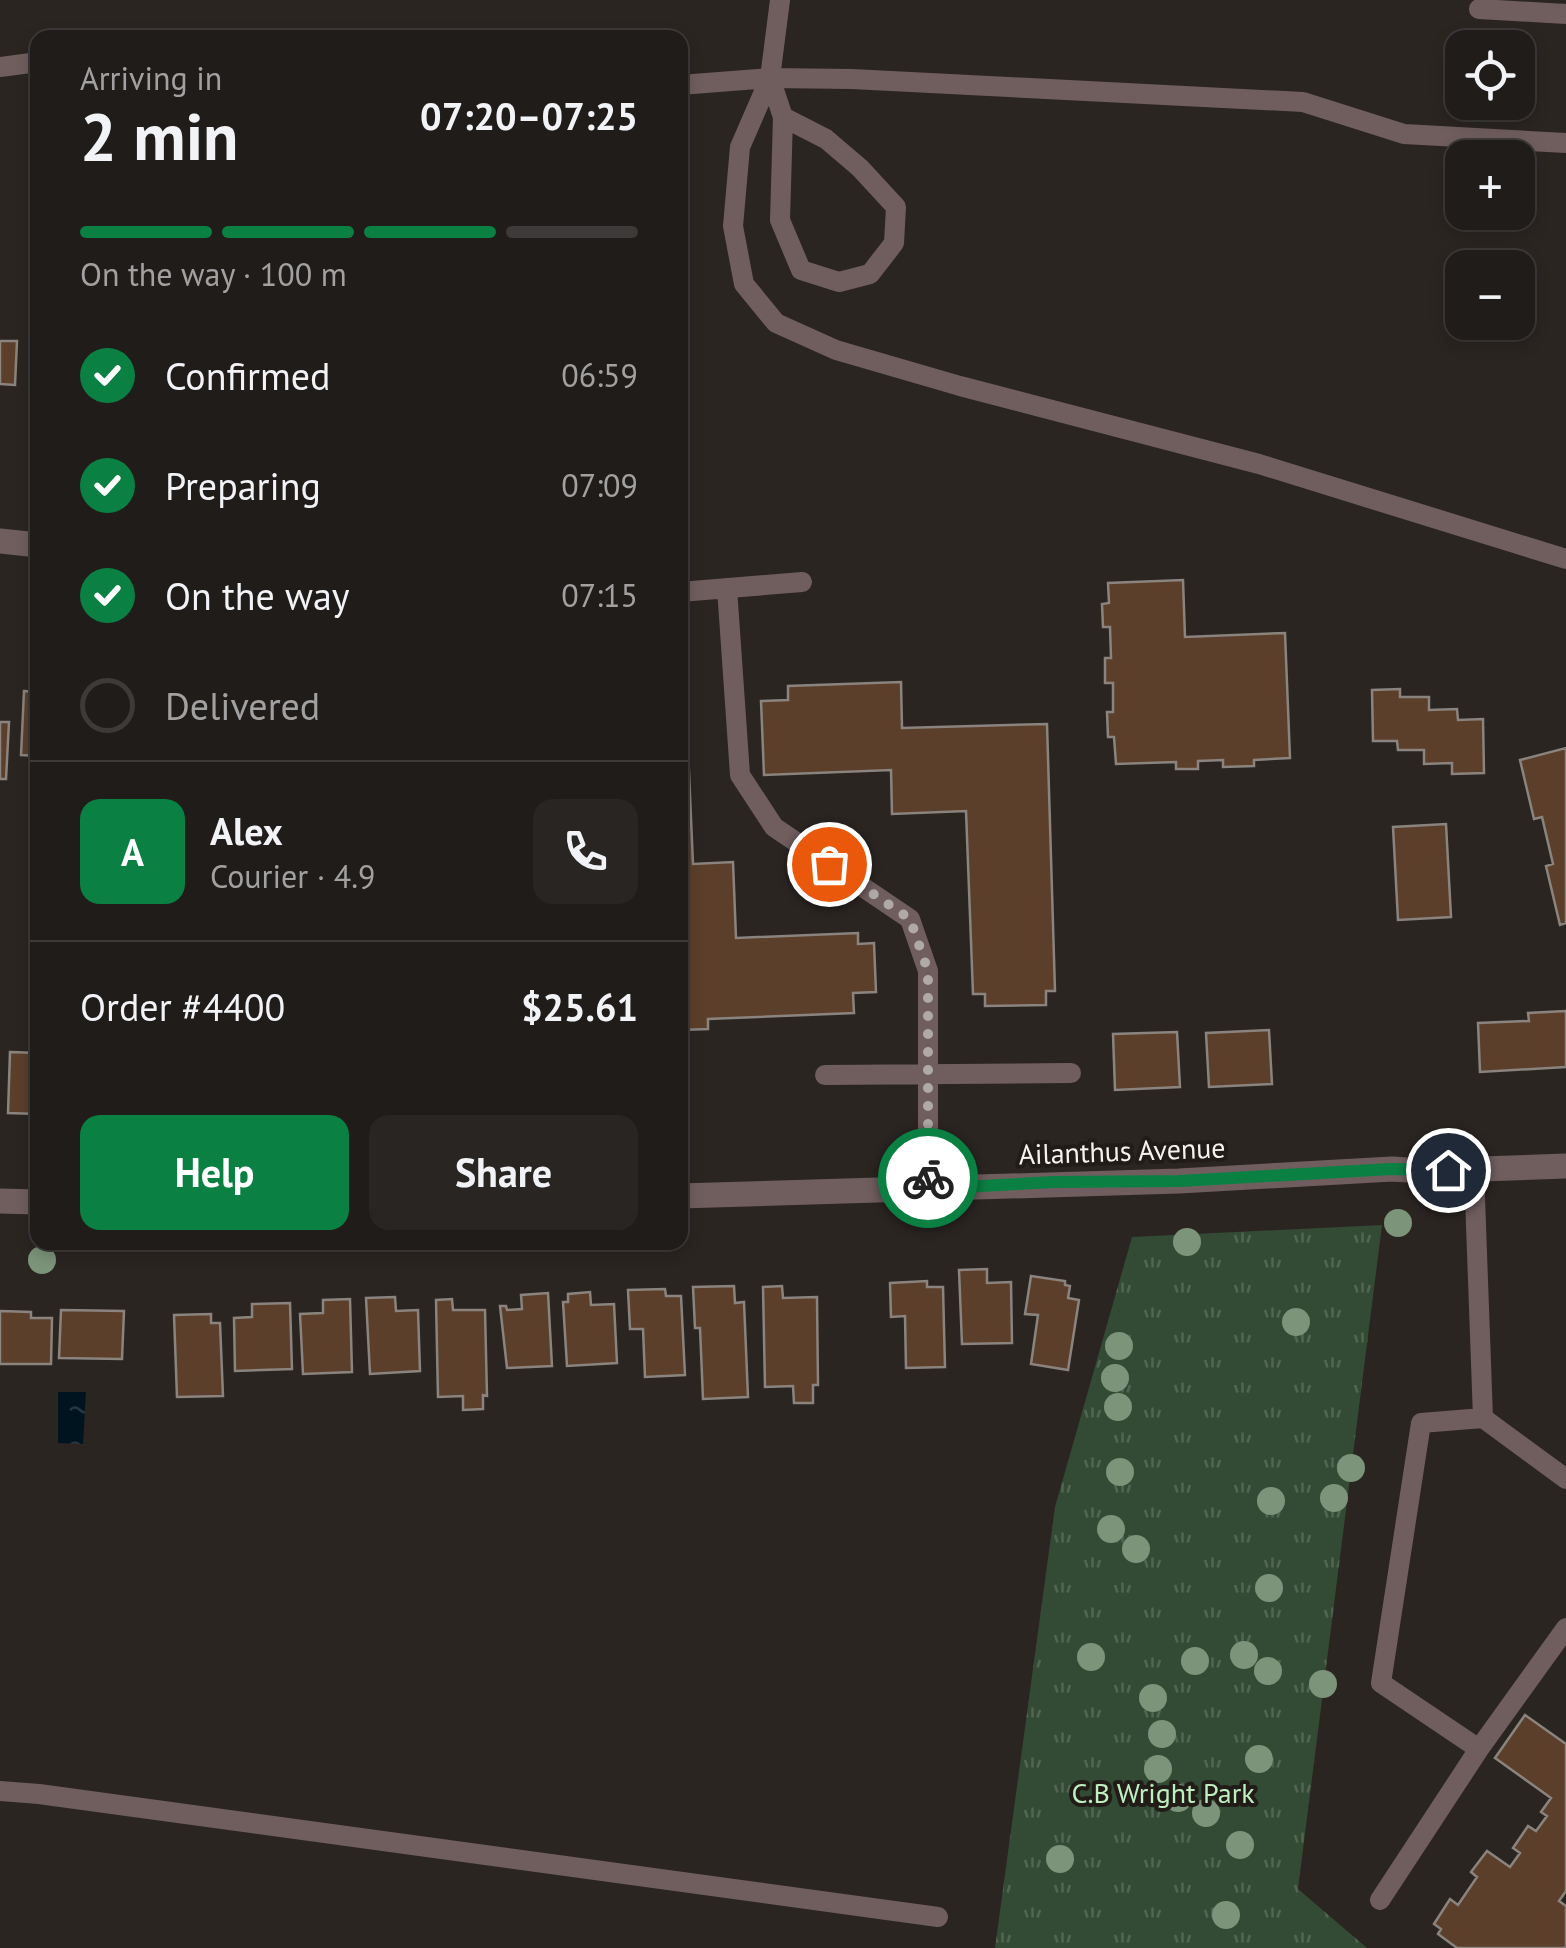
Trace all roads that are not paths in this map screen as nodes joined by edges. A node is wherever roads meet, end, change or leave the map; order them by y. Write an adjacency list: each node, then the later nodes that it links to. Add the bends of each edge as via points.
1 (780, 0): 6 (lane)
2 (1479, 9): 3 (lane)
3 (1566, 14)
4 (30, 63): 5 (lane)
5 (0, 67)
6 (770, 78): 7 (lane); 8 (lane); 9 (lane, via 1303,102 1404,134); 12 (lane, via 740,146 733,226 744,284 776,323 836,350 1259,464)
7 (688, 84)
8 (782, 117): 8 (lane, via 780,220 801,270 839,282 870,274 894,243 896,207 826,139)
9 (1566, 143)
10 (0, 541): 11 (street)
11 (30, 544)
12 (1566, 559)
13 (802, 582): 14 (lane)
14 (727, 588): 15 (lane); 18 (lane, via 740,775 774,827 910,919 928,971)
15 (688, 591)
16 (1071, 1073): 18 (lane)
17 (825, 1075): 18 (lane)
18 (928, 1076): 21 (lane)
19 (1566, 1166): 20 (street, Ailanthus Avenue)
20 (1474, 1170): 21 (street, Ailanthus Avenue); 25 (lane)
21 (928, 1189): 22 (street, Ailanthus Avenue)
22 (688, 1196)
23 (0, 1201): 24 (street)
24 (30, 1202)
25 (1483, 1418): 26 (lane); 28 (lane, via 1420,1423 1381,1683)
26 (1566, 1478)
27 (1566, 1628): 28 (lane)
28 (1478, 1749): 30 (lane)
29 (0, 1791): 31 (lane)
30 (1380, 1900)
31 (938, 1917)

